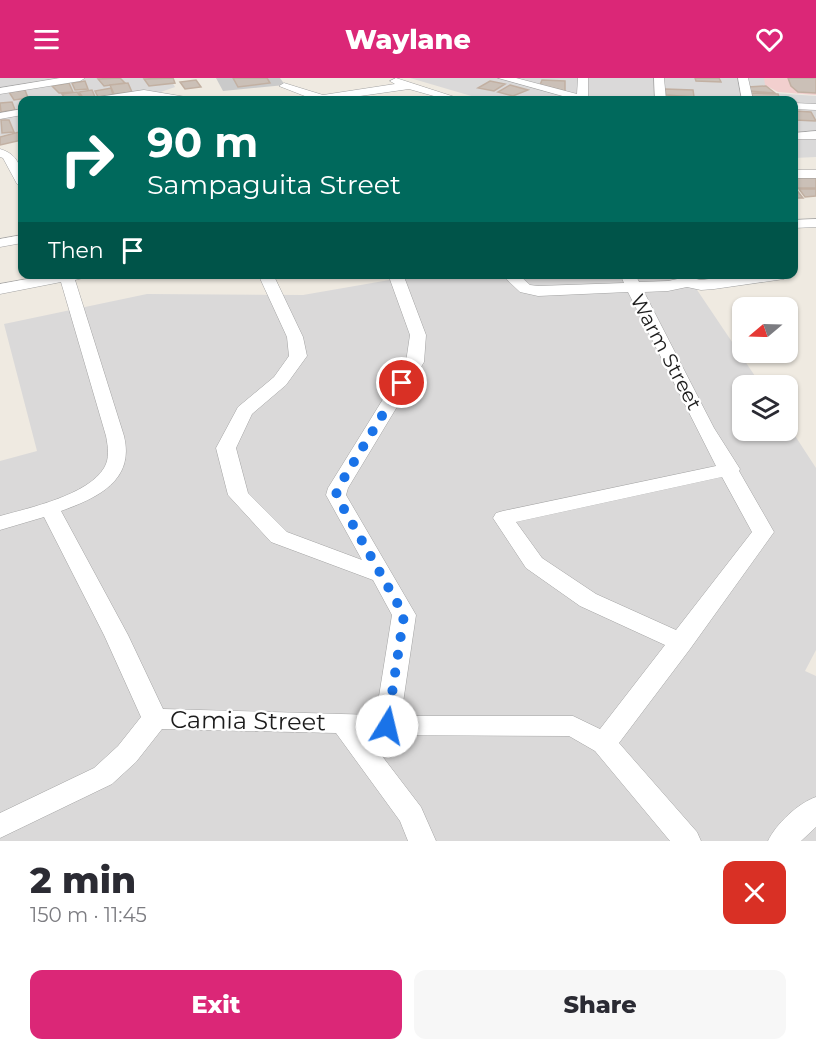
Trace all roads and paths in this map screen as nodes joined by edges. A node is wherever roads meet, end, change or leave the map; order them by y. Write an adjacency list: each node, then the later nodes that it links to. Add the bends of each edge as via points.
1 (80, 78): 7 (street)
2 (386, 78): 9 (street)
3 (503, 78): 16 (street)
4 (583, 78): 17 (street)
5 (659, 78): 18 (street)
6 (742, 78): 19 (street)
7 (54, 80): 10 (street)
8 (284, 86): 13 (street)
9 (407, 86): 14 (street); 15 (street)
10 (0, 91)
11 (115, 96): 12 (street, via 140,90)
12 (168, 96)
13 (312, 96)
14 (347, 96)
15 (443, 96)
16 (570, 96)
17 (585, 96)
18 (661, 96)
19 (747, 96)
20 (798, 106): 21 (street)
21 (816, 107)
22 (18, 113): 23 (street)
23 (0, 116)
24 (816, 135): 25 (street)
25 (798, 136)
26 (0, 153): 27 (street, via 8,155)
27 (18, 174)
28 (798, 174): 29 (street)
29 (816, 174)
30 (816, 223): 31 (street)
31 (798, 224)
32 (18, 240): 33 (street)
33 (0, 243)
34 (58, 279): 41 (street)
35 (76, 279): 43 (street, via 118,455 113,470 98,486)
36 (267, 279): 45 (street, via 296,337 298,356 280,381 244,411 226,448 238,495 279,537)
37 (397, 279): 45 (street, via 418,335 415,362 336,495)
38 (514, 279): 40 (street, via 525,289 538,291)
39 (749, 279): 40 (street, via 668,286)
40 (629, 281): 42 (street, Warm Street)
41 (0, 289)
42 (730, 470): 46 (street, Warm Street, via 763,532); 46 (street, via 502,518 534,562 588,600)
43 (49, 508): 44 (street); 47 (street)
44 (0, 523)
45 (381, 575): 49 (street, via 404,615)
46 (682, 643): 50 (street)
47 (155, 719): 48 (street, Camia Street); 52 (street, via 103,776)
48 (343, 723): 49 (street, Camia Street); 53 (street, via 411,815)
49 (387, 726): 50 (street, Camia Street, via 573,726)
50 (604, 744): 54 (street, Camia Street)
51 (816, 809): 55 (street)
52 (0, 826)
53 (422, 841)
54 (687, 841)
55 (782, 841)

